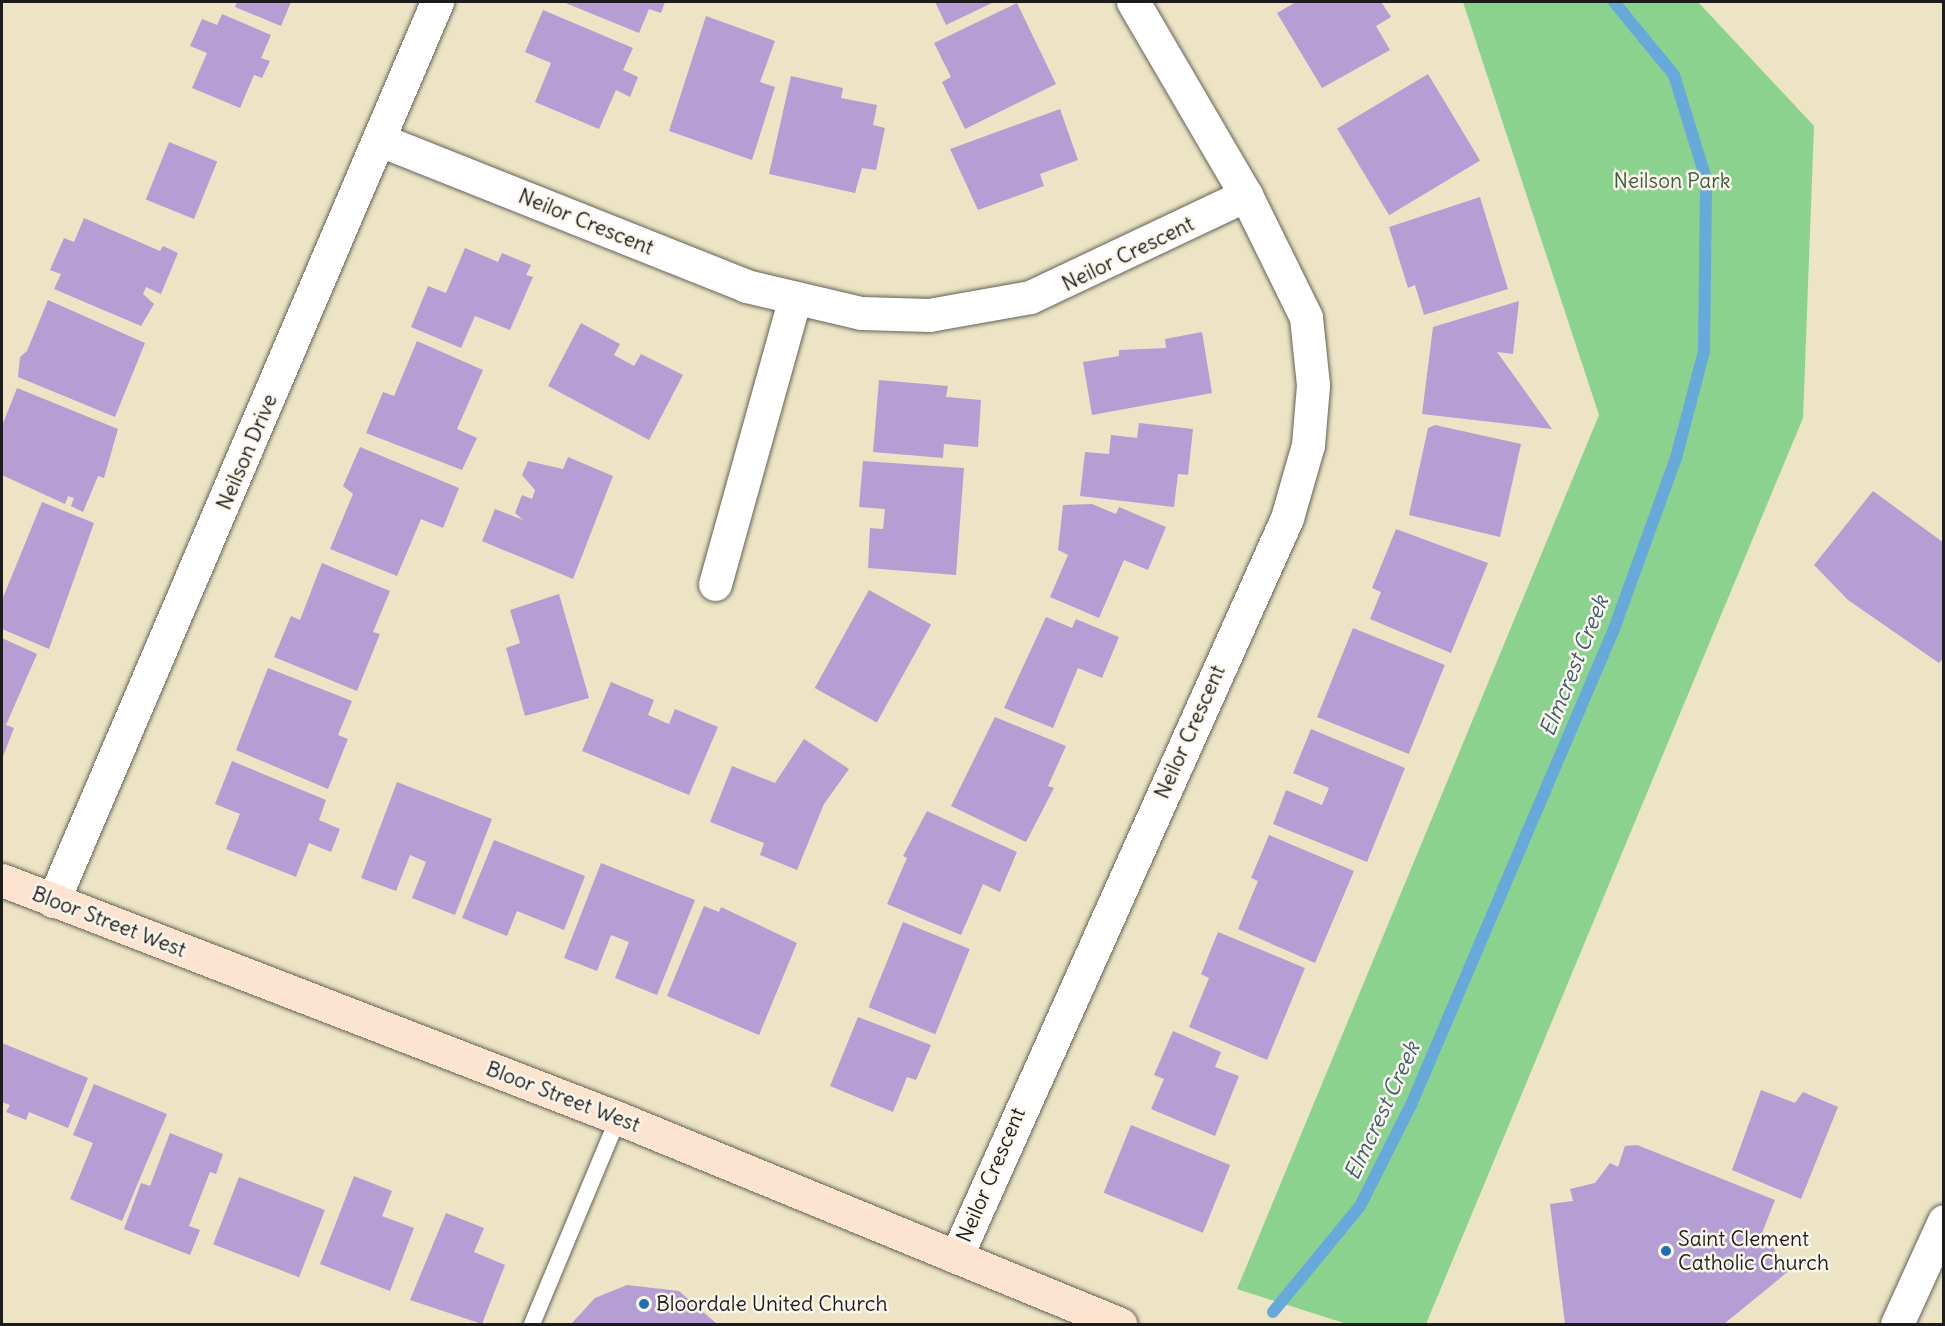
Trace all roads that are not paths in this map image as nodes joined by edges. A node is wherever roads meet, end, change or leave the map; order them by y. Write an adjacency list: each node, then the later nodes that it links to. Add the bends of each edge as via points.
1 (437, 2): 3 (street, Neilson Drive)
2 (1133, 2): 4 (street, Neilor Crescent)
3 (380, 140): 5 (street, Neilor Crescent); 8 (street, Neilson Drive)
4 (1246, 195): 5 (street, Neilor Crescent, via 1063,286 997,306 895,315); 11 (street, Neilor Crescent, via 1306,317 1313,385 1308,445 1287,518)
5 (794, 301): 6 (street)
6 (715, 584)
7 (2, 880): 8 (main road, Bloor Street West)
8 (53, 901): 9 (main road, Bloor Street West)
9 (618, 1118): 11 (main road, Bloor Street West); 12 (lane)
10 (1944, 1221): 14 (street)
11 (956, 1257): 13 (main road, Bloor Street West)
12 (532, 1324)
13 (1120, 1324)
14 (1897, 1324)

